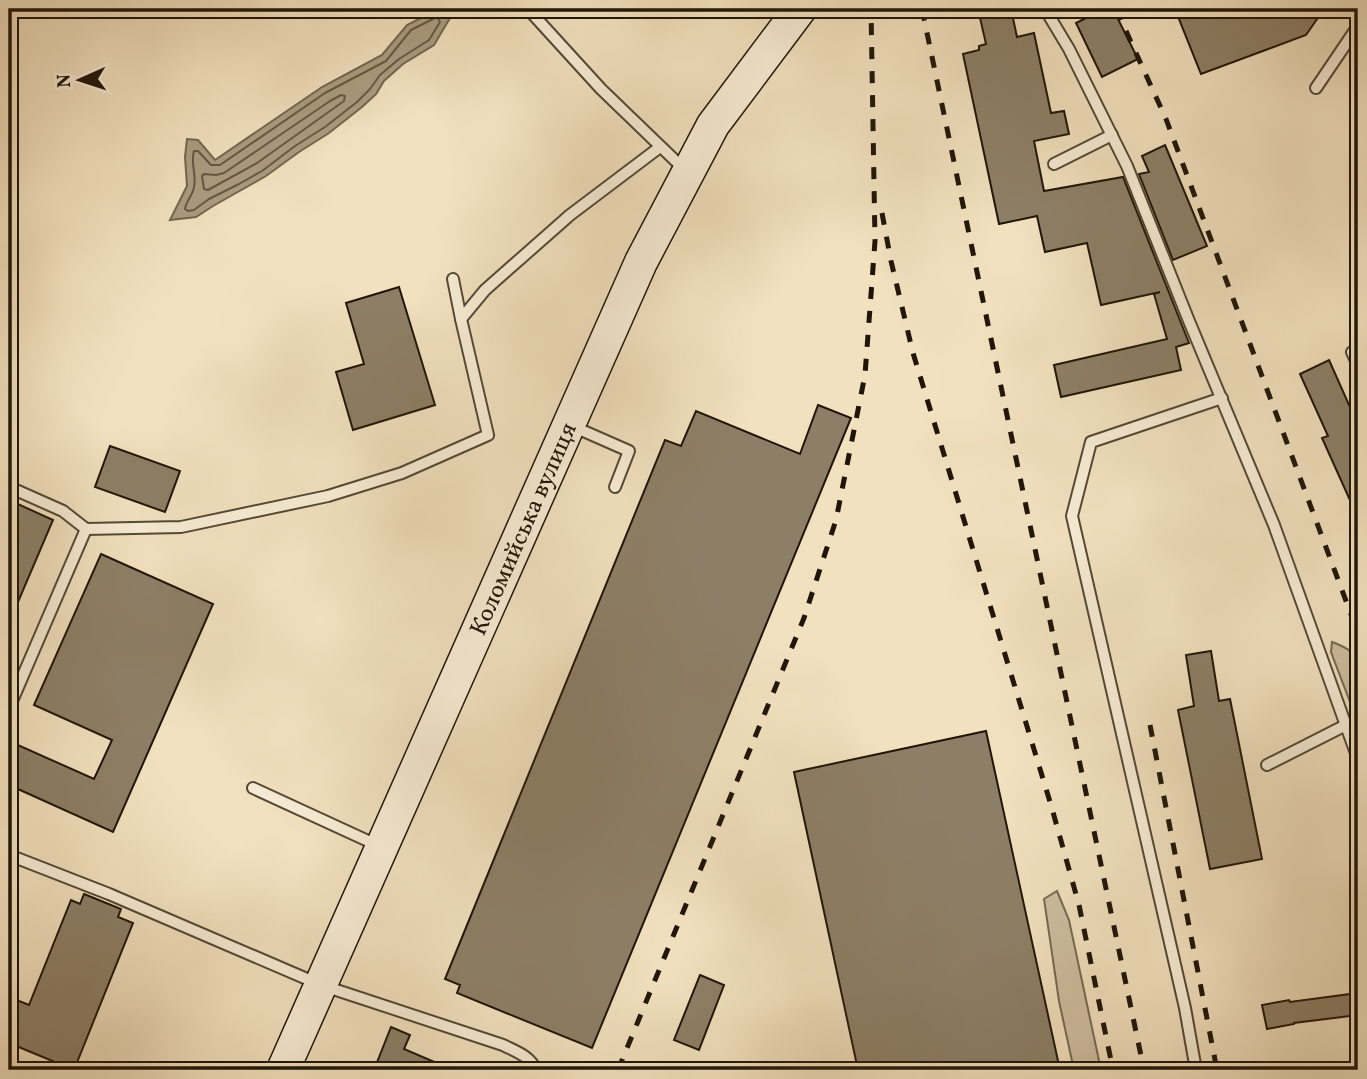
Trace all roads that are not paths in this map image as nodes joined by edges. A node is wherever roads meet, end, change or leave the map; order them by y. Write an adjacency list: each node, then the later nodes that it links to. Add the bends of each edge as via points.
1 (528, 9): 7 (lane)
2 (800, 9): 9 (street, Коломийська вулиця, via 713,125)
3 (1045, 9): 6 (lane)
4 (1358, 26): 5 (lane)
5 (1315, 88)
6 (1112, 135): 8 (lane); 14 (lane)
7 (660, 146): 9 (lane); 11 (lane, via 485,290)
8 (1055, 164)
9 (688, 173): 15 (street, Коломийська вулиця, via 642,262)
10 (453, 279): 11 (lane)
11 (461, 319): 18 (lane, via 488,435 402,473 328,496 181,527)
12 (1352, 352): 13 (lane)
13 (1358, 365)
14 (1222, 398): 20 (lane, via 1274,525); 29 (lane, via 1091,442 1072,516)
15 (569, 425): 17 (lane, via 629,451); 24 (street, Коломийська вулиця)
16 (9, 487): 18 (lane, via 63,511)
17 (615, 487)
18 (86, 529): 19 (lane)
19 (9, 708)
20 (1346, 725): 21 (lane); 22 (lane)
21 (1358, 759)
22 (1267, 765)
23 (253, 788): 24 (lane)
24 (382, 848): 26 (street, Коломийська вулиця)
25 (9, 855): 26 (lane)
26 (321, 985): 27 (street, Коломийська вулиця); 28 (lane, via 503,1045 527,1056)
27 (283, 1070)
28 (536, 1070)
29 (1196, 1070)

